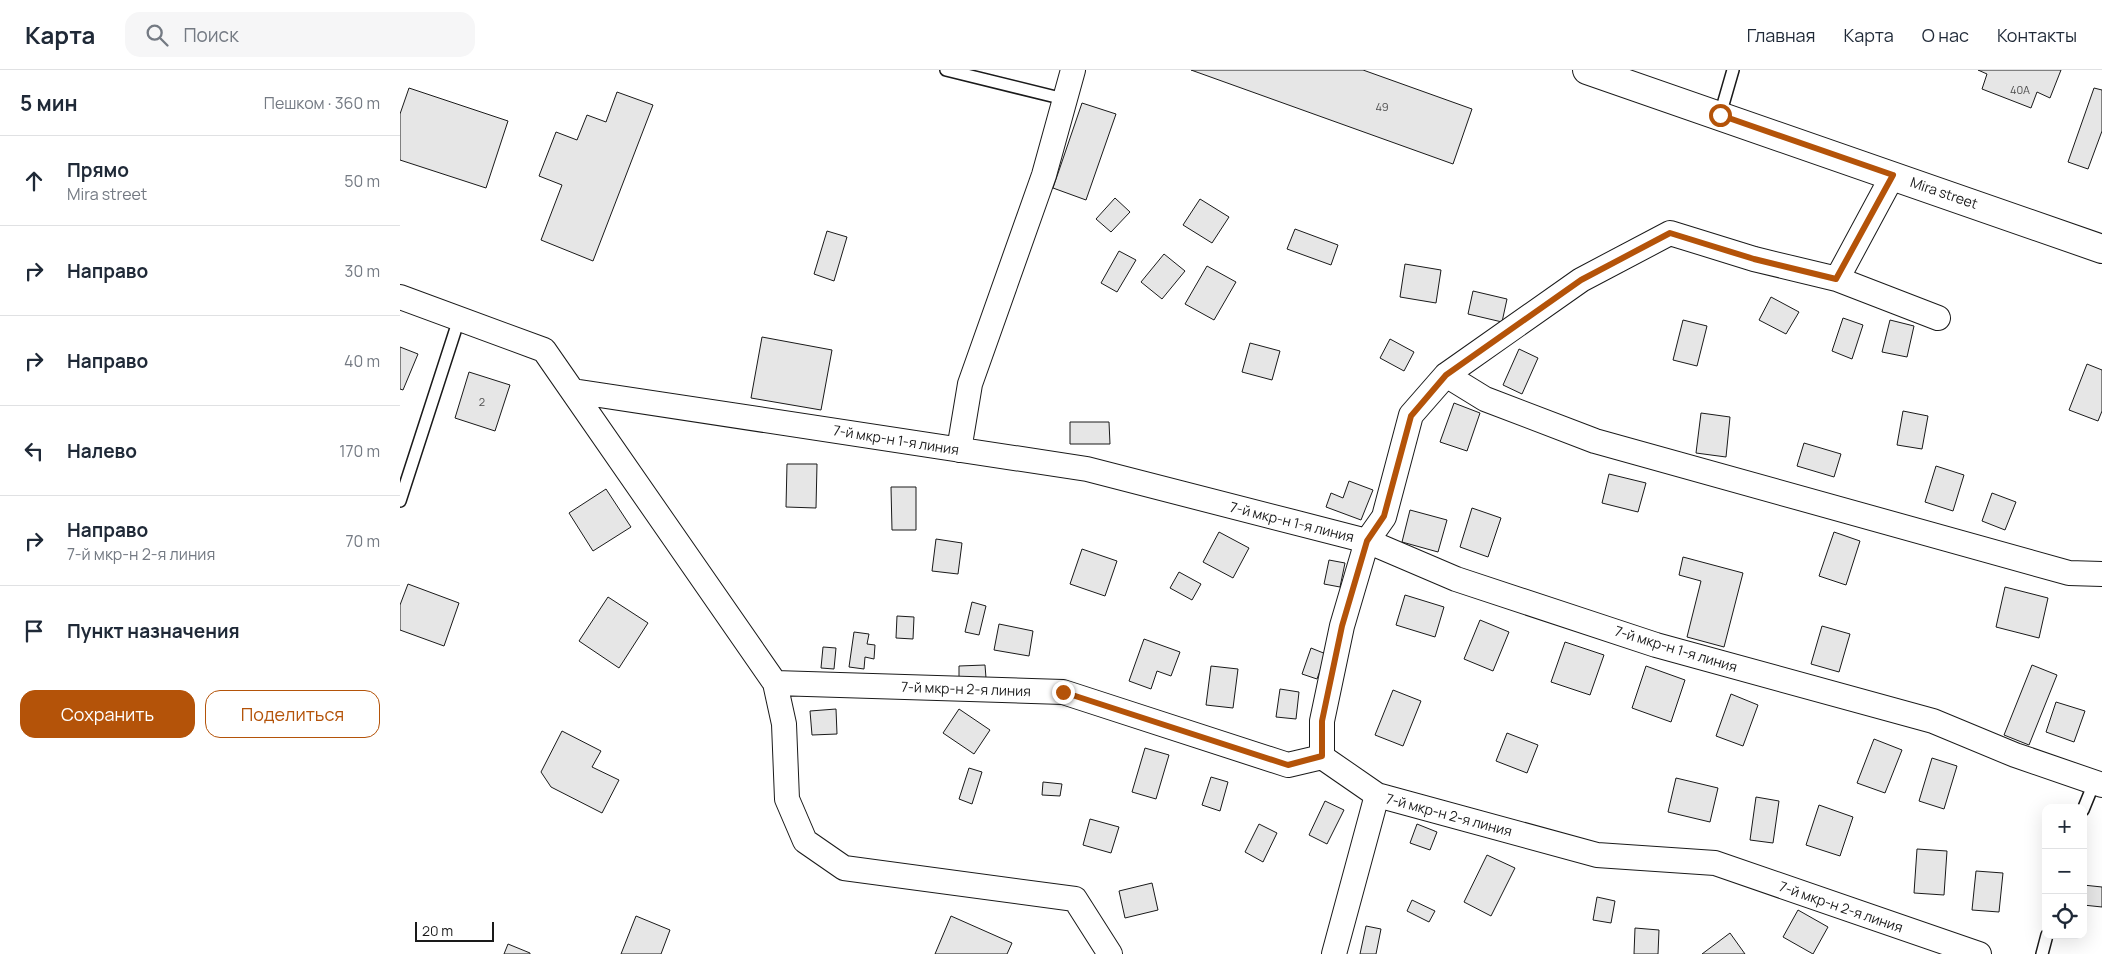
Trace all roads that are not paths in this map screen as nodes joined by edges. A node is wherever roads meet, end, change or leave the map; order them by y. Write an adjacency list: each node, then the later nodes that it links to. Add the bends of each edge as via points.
1 (946, 70): 5 (lane)
2 (1073, 70): 5 (street)
3 (1587, 70): 6 (street, Mira street)
4 (1733, 70): 6 (lane)
5 (1064, 99): 15 (street, via 1044,175 970,384)
6 (1720, 115): 7 (street, Mira street)
7 (1893, 175): 8 (street, Mira street); 9 (street)
8 (2102, 249)
9 (1836, 279): 11 (street); 13 (street, via 1754,259 1670,233 1581,280)
10 (400, 297): 12 (street)
11 (1938, 318)
12 (458, 319): 14 (street, via 544,350); 16 (lane)
13 (1446, 375): 17 (street, via 1411,416 1384,516); 18 (street, via 1485,399 1595,442 2069,573)
14 (572, 391): 15 (street, 7-й мкр-н 1-я линия); 19 (street)
15 (959, 450): 17 (street, 7-й мкр-н 1-я линия, via 1087,469)
16 (400, 501)
17 (1367, 541): 20 (street, via 1342,626 1322,721); 21 (street, 7-й мкр-н 1-я линия, via 1456,579 1656,645 1933,721)
18 (2102, 574)
19 (775, 682): 20 (street, 7-й мкр-н 2-я линия, via 1063,692 1288,765); 25 (street, via 784,724 787,799 805,841 844,868 1075,900)
20 (1322, 756): 22 (street, 7-й мкр-н 2-я линия)
21 (2098, 784): 23 (lane)
22 (1377, 795): 26 (street); 27 (street, 7-й мкр-н 2-я линия, via 1597,855 1715,863)
23 (2086, 804)
24 (2046, 939): 28 (lane)
25 (1108, 953)
26 (1334, 954)
27 (1979, 954)
28 (2042, 954)

